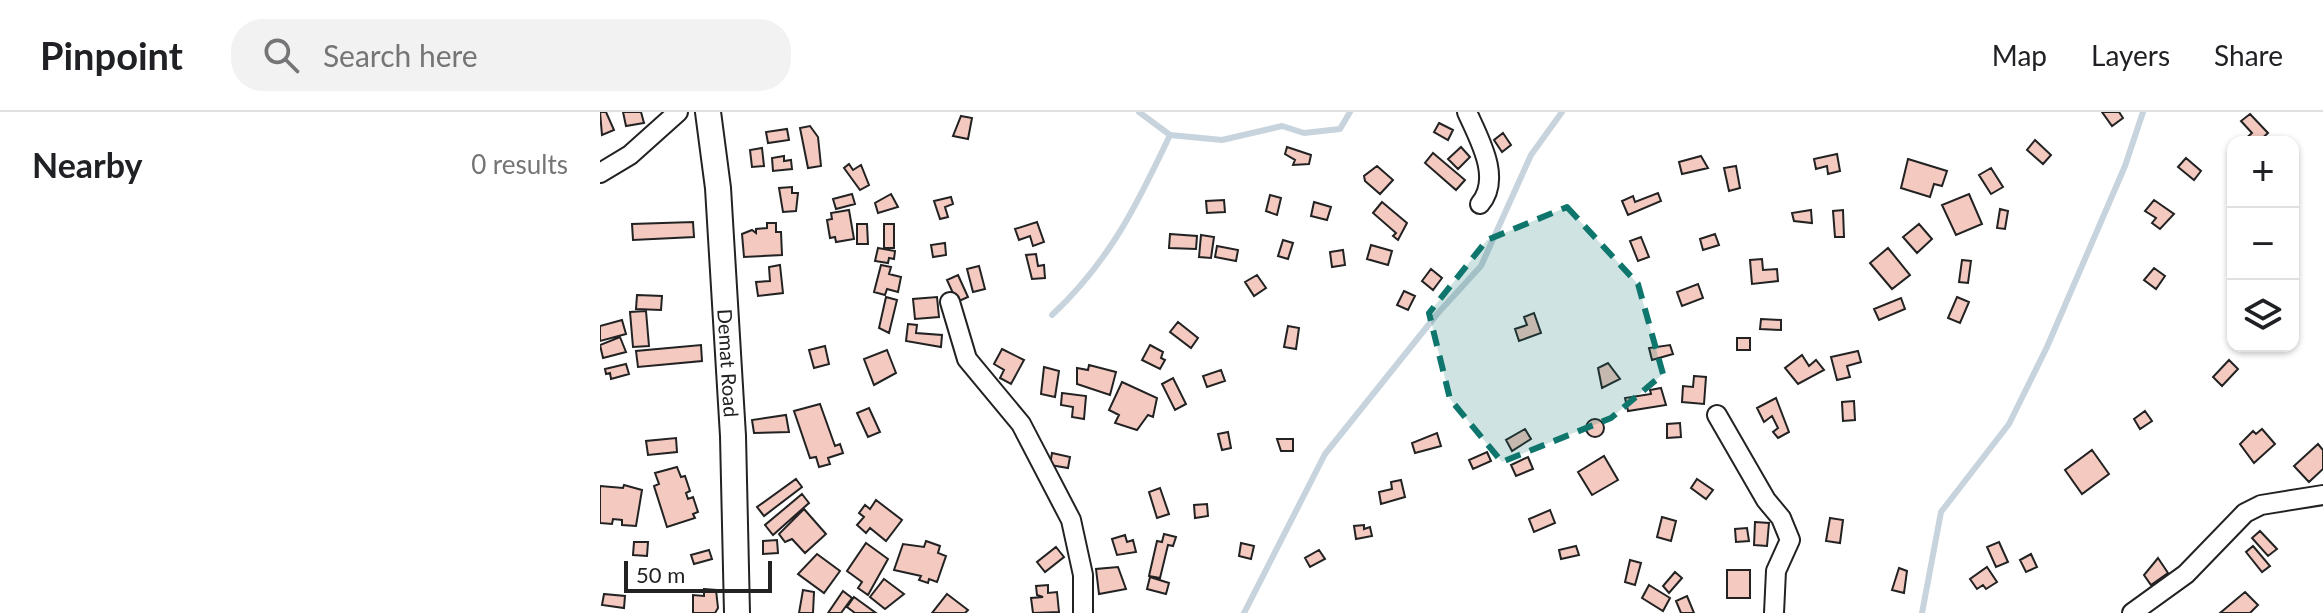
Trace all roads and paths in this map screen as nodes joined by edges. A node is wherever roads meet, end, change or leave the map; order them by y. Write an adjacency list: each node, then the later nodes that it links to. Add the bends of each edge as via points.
1 (678, 112): 4 (street, via 630,155)
2 (708, 112): 9 (street, Demat Road, via 718,188 734,449)
3 (1467, 112): 5 (street, via 1490,176 1489,193)
4 (600, 173)
5 (1480, 204)
6 (950, 302): 10 (street, via 967,359 1021,424 1071,520 1083,575)
7 (1717, 415): 11 (street, via 1790,540 1776,571)
8 (2323, 495): 12 (street, via 2261,505 2245,513 2186,574)
9 (737, 613)
10 (1083, 613)
11 (1774, 613)
12 (2132, 613)

